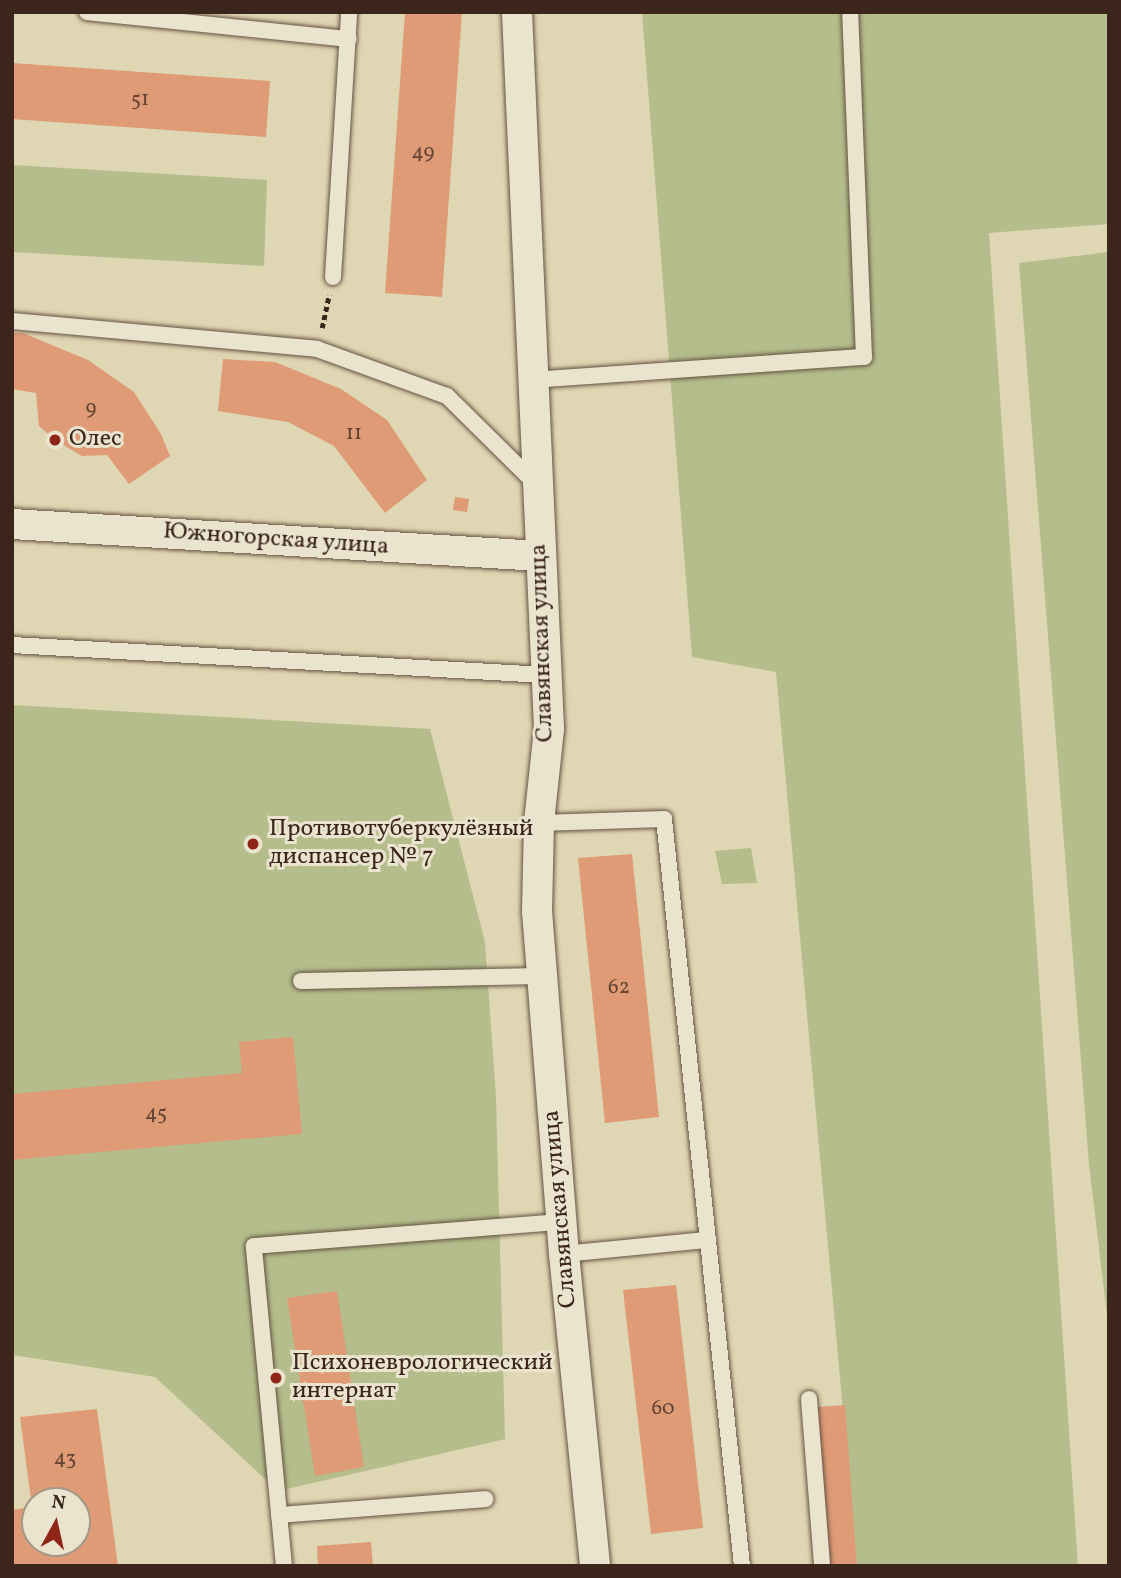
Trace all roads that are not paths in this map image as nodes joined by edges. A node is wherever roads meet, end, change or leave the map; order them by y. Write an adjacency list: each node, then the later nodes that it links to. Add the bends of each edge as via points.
1 (86, 12): 5 (lane)
2 (349, 12): 5 (lane)
3 (517, 12): 8 (street, Славянская улица)
4 (850, 12): 8 (lane, via 864,357)
5 (349, 39): 6 (lane)
6 (333, 277)
7 (12, 321): 9 (lane, via 317,349 447,396)
8 (532, 380): 9 (street, Славянская улица)
9 (536, 484): 11 (street, Славянская улица)
10 (12, 523): 11 (street, Южногорская улица)
11 (540, 556): 13 (street, Славянская улица)
12 (12, 645): 13 (lane)
13 (546, 675): 14 (street, Славянская улица, via 549,729)
14 (539, 823): 15 (street, Славянская улица, via 537,911); 18 (lane, via 664,819)
15 (542, 976): 16 (lane); 17 (street, Славянская улица)
16 (301, 981)
17 (562, 1222): 19 (street, Славянская улица); 22 (lane, via 254,1246)
18 (708, 1240): 19 (lane); 25 (lane)
19 (565, 1254): 24 (street, Славянская улица)
20 (809, 1399): 26 (lane)
21 (485, 1499): 22 (lane)
22 (279, 1515): 23 (lane)
23 (284, 1566)
24 (595, 1566)
25 (742, 1566)
26 (822, 1566)

